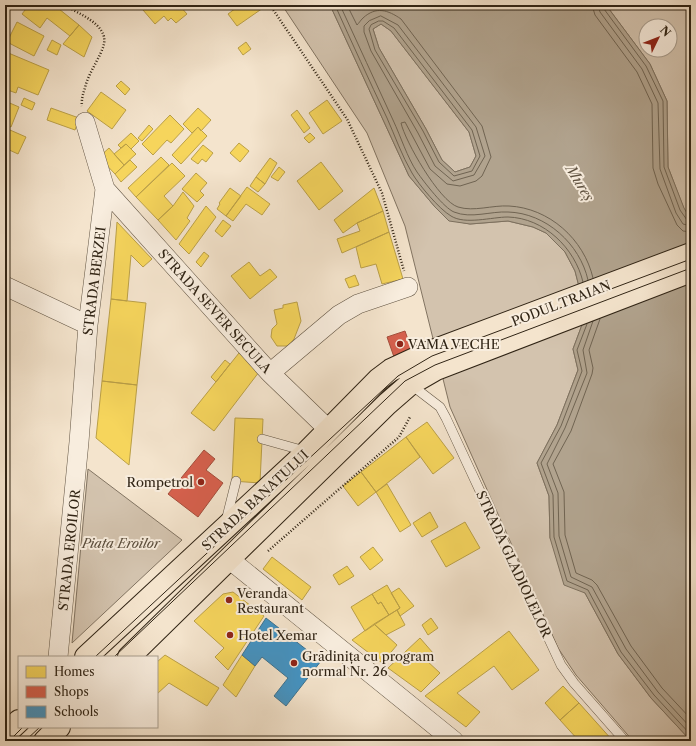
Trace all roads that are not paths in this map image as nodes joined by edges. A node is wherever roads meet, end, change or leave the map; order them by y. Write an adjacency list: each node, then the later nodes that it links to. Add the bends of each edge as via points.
1 (85, 122): 2 (street, STRADA BERZEI)
2 (105, 189): 7 (street, STRADA BERZEI); 9 (street, STRADA SEVER SECULA)
3 (691, 254): 8 (main road, PODUL TRAIAN)
4 (691, 272): 8 (main road, PODUL TRAIAN)
5 (5, 286): 7 (street)
6 (408, 287): 9 (street, via 358,304 339,315)
7 (88, 325): 13 (street, STRADA BERZEI)
8 (433, 360): 10 (main road, STRADA BANATULUI); 11 (main road, STRADA BANATULUI, via 391,370)
9 (270, 373): 11 (street, STRADA SEVER SECULA)
10 (410, 384): 17 (main road, STRADA BANATULUI); 26 (lane, STRADA GLADIOLELOR, via 440,407 446,418 561,665)
11 (329, 430): 14 (main road, STRADA BANATULUI)
12 (262, 439): 14 (lane)
13 (79, 442): 18 (street, STRADA EROILOR)
14 (307, 452): 16 (main road, STRADA BANATULUI)
15 (236, 481): 16 (lane)
16 (225, 529): 19 (main road, STRADA BANATULUI)
17 (229, 559): 20 (main road, STRADA BANATULUI); 25 (street)
18 (58, 656)
19 (87, 656)
20 (130, 656)
21 (18, 722): 23 (main road)
22 (58, 728): 24 (main road)
23 (5, 734)
24 (45, 741)
25 (454, 741)
26 (625, 741)

